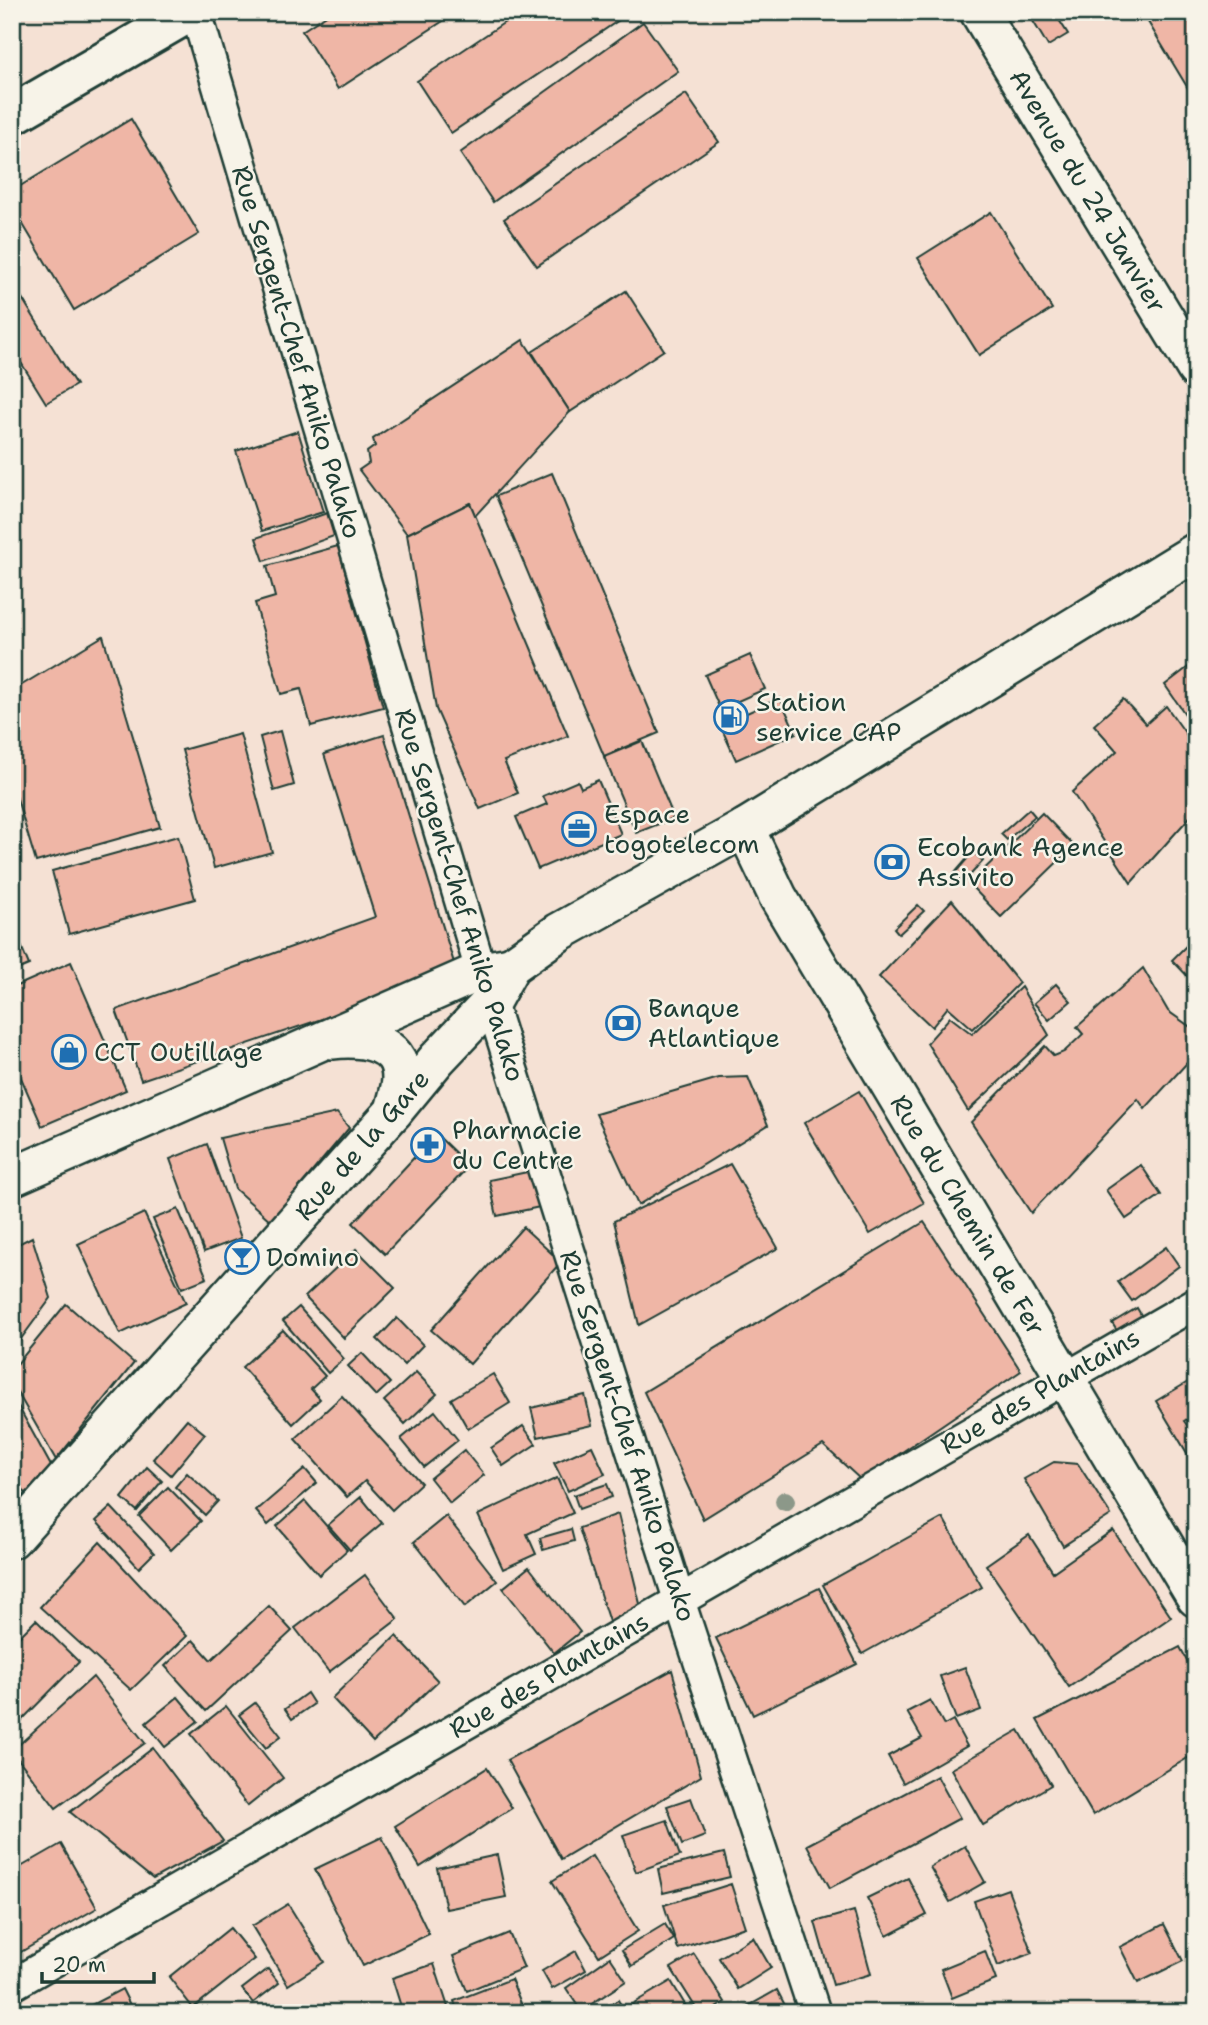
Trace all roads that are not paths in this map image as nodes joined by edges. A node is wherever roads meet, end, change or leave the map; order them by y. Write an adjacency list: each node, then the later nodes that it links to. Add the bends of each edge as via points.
1 (190, 12): 4 (main road)
2 (196, 12): 8 (street, Rue Sergent-Chef Aniko Palako)
3 (979, 12): 5 (street, Avenue du 24 Janvier)
4 (12, 115)
5 (1196, 369)
6 (1196, 552): 7 (street)
7 (745, 828): 8 (street, via 559,932); 13 (street, Rue du Chemin de Fer, via 778,897)
8 (494, 980): 9 (street); 10 (street, Rue de la Gare); 16 (street, Rue Sergent-Chef Aniko Palako)
9 (323, 1041): 10 (street, via 368,1038 391,1054 401,1080); 11 (street)
10 (394, 1111): 14 (street, Rue de la Gare)
11 (12, 1177)
12 (1196, 1303): 13 (street, Rue des Plantains)
13 (1064, 1377): 15 (street, Rue du Chemin de Fer); 16 (street, Rue des Plantains)
14 (12, 1539)
15 (1196, 1598)
16 (679, 1600): 17 (street, Rue des Plantains); 18 (street, Rue Sergent-Chef Aniko Palako)
17 (12, 1985)
18 (815, 2013)

